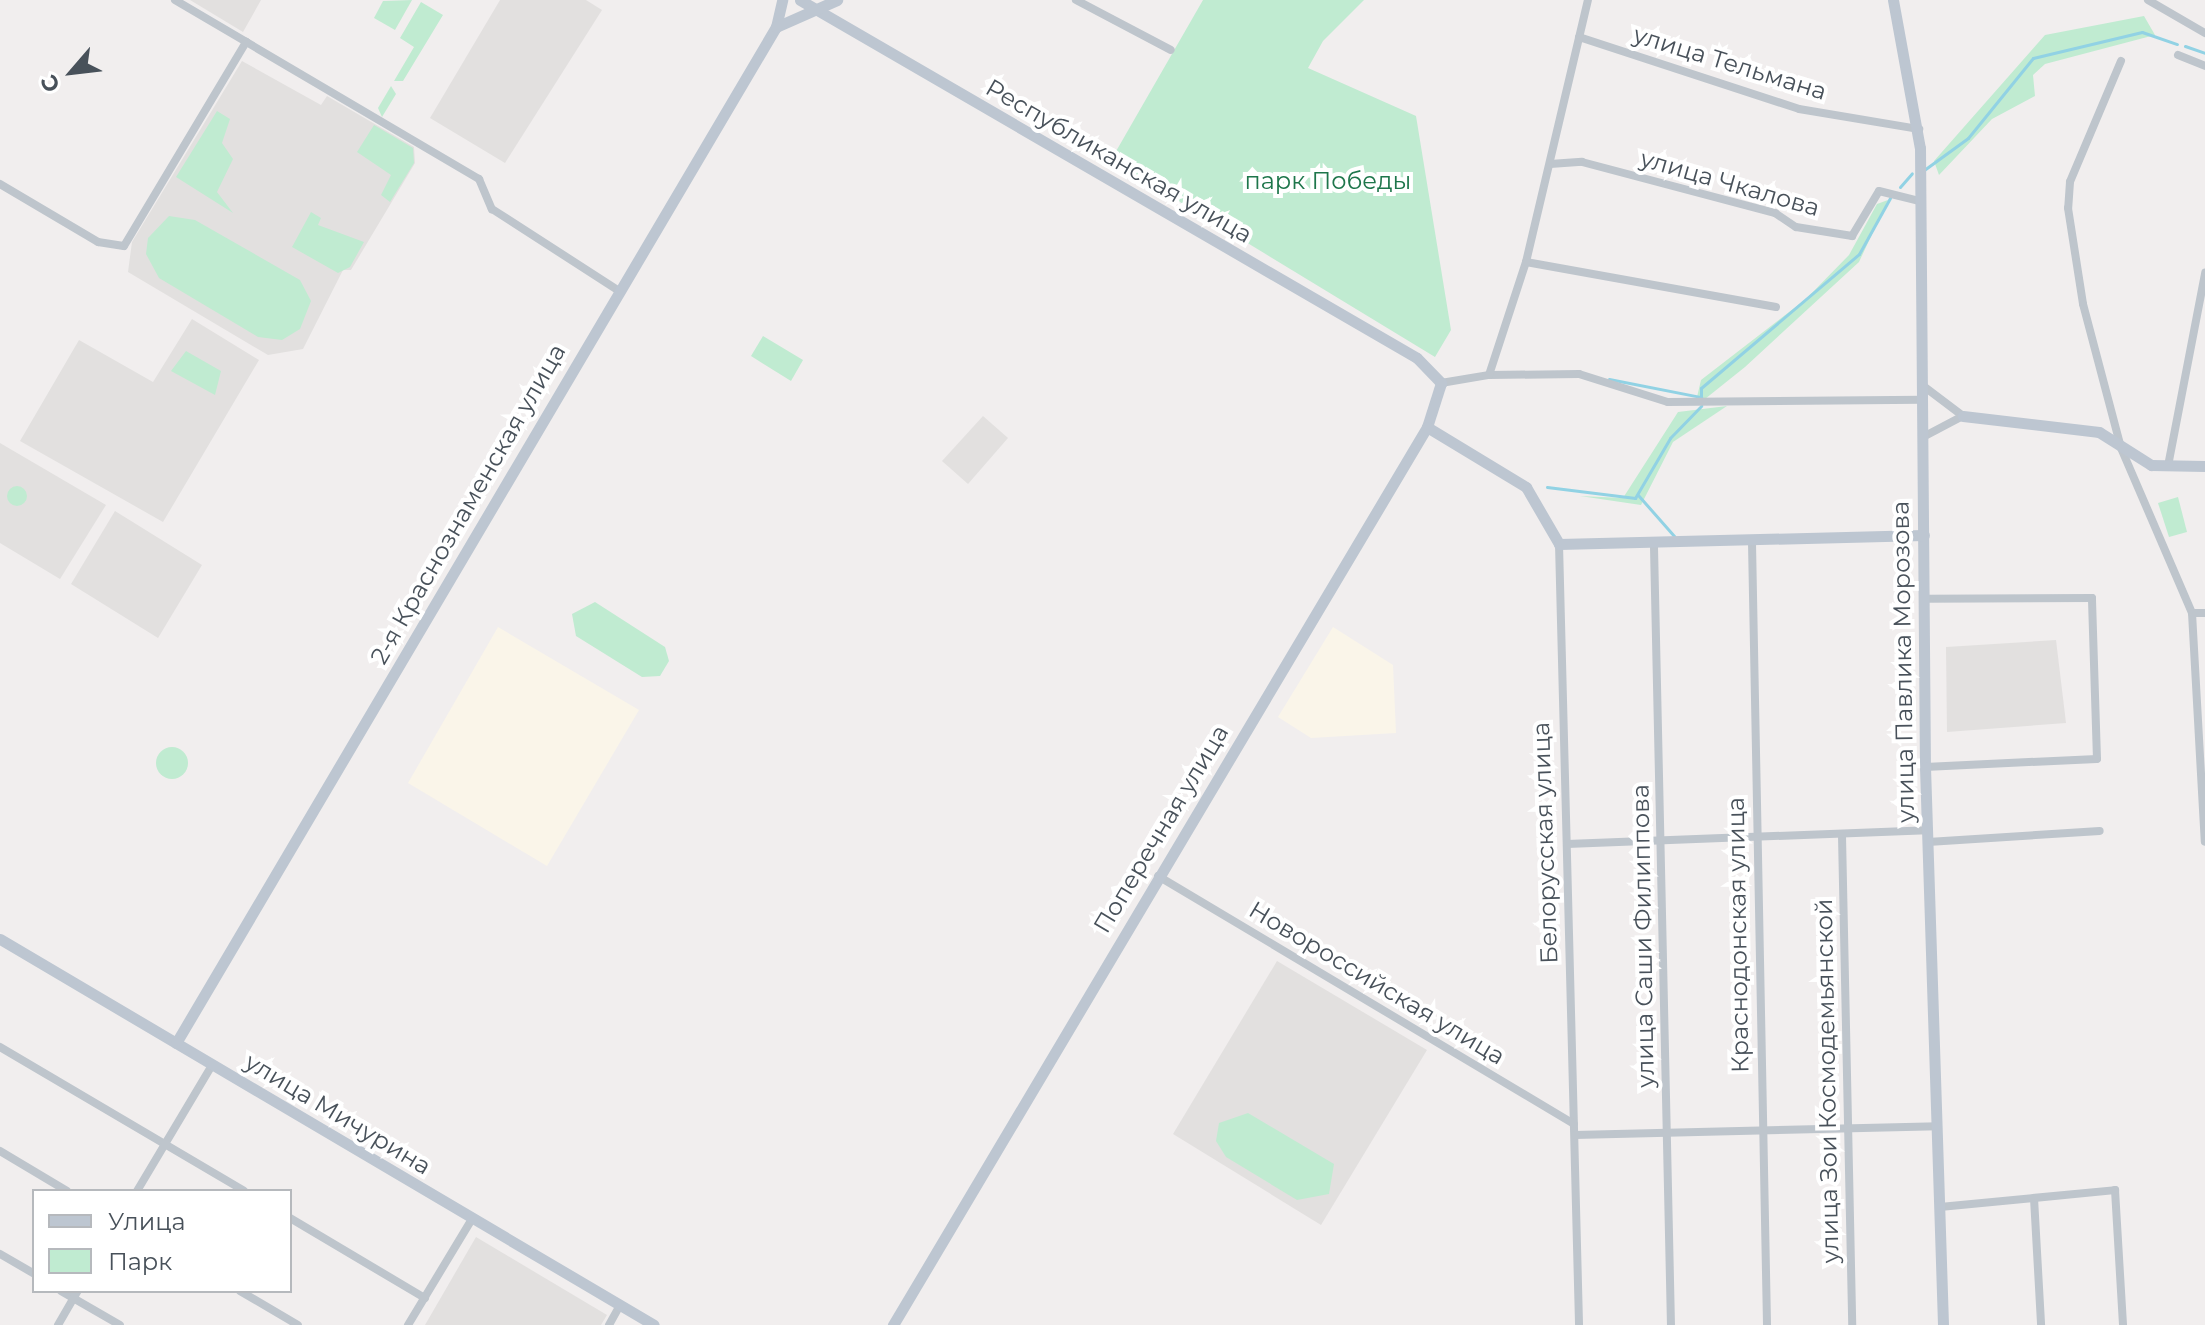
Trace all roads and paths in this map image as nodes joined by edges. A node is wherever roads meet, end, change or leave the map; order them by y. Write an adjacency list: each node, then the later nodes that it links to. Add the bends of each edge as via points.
1 (175, 0): 14 (street)
2 (782, 0): 10 (street, 2-я Краснознаменская улица)
3 (800, 0): 9 (street, Республиканская улица)
4 (838, 0): 9 (street); 11 (street)
5 (1076, 0): 15 (street)
6 (1588, 0): 13 (street)
7 (1893, 0): 19 (street, улица Павлика Морозова)
8 (2148, 0): 12 (street)
9 (819, 11): 10 (street); 11 (street, Республиканская улица)
10 (776, 27): 25 (street, 2-я Краснознаменская улица)
11 (846, 27): 28 (street, Республиканская улица, via 1417,358)
12 (2205, 33)
13 (1579, 37): 19 (street, улица Тельмана, via 1799,109); 20 (street)
14 (246, 42): 21 (street, via 124,246 98,242); 25 (street, via 479,179 492,209)
15 (1171, 50)
16 (2178, 55): 18 (street)
17 (2121, 61): 34 (street, via 2070,182 2068,208 2083,304)
18 (2205, 66)
19 (1919, 129): 22 (street, улица Павлика Морозова)
20 (1550, 164): 22 (street, улица Чкалова, via 1582,162 1775,213 1796,227 1852,236 1862,231 1879,191); 23 (street)
21 (0, 184)
22 (1919, 201): 29 (street, улица Павлика Морозова)
23 (1526, 262): 26 (street); 27 (street)
24 (2205, 273): 35 (street)
25 (619, 291): 54 (street, 2-я Краснознаменская улица)
26 (1776, 307)
27 (1489, 375): 28 (street); 30 (street, via 1579,374 1668,402)
28 (1441, 383): 32 (street, Поперечная улица)
29 (1922, 385): 30 (street, улица Павлика Морозова); 31 (street)
30 (1922, 400): 33 (street, улица Павлика Морозова)
31 (1963, 416): 33 (street); 34 (street, via 2091,430)
32 (1427, 427): 39 (street, Белорусская улица, via 1526,487); 52 (street, Поперечная улица)
33 (1923, 437): 37 (street, улица Павлика Морозова)
34 (2121, 448): 35 (street); 42 (street)
35 (2168, 466): 36 (street)
36 (2205, 466)
37 (1924, 535): 38 (street); 41 (street, улица Павлика Морозова)
38 (1752, 543): 40 (street); 48 (street, Краснодонская улица)
39 (1559, 544): 40 (street); 51 (street, Белорусская улица)
40 (1654, 547): 49 (street, улица Саши Филиппова)
41 (1925, 599): 44 (street, улица Павлика Морозова); 44 (street, via 2092,598 2097,759)
42 (2192, 613): 43 (street); 50 (street)
43 (2205, 613)
44 (1925, 767): 47 (street, улица Павлика Морозова)
45 (2100, 831): 47 (street)
46 (1842, 836): 47 (street); 48 (street); 59 (street, улица Зои Космодемьянской)
47 (1927, 836): 58 (street, улица Павлика Морозова)
48 (1756, 838): 49 (street); 60 (street, Краснодонская улица)
49 (1661, 841): 51 (street); 61 (street, улица Саши Филиппова)
50 (2205, 842)
51 (1567, 844): 57 (street, Белорусская улица)
52 (1158, 876): 57 (street, Новороссийская улица); 84 (street, Поперечная улица)
53 (0, 939): 54 (street, улица Мичурина)
54 (176, 1043): 56 (street, улица Мичурина)
55 (0, 1047): 63 (street)
56 (212, 1065): 63 (street); 71 (street, улица Мичурина)
57 (1574, 1124): 62 (street, Белорусская улица)
58 (1938, 1126): 59 (street); 69 (street, улица Павлика Морозова)
59 (1848, 1128): 60 (street); 88 (street, улица Зои Космодемьянской)
60 (1762, 1129): 61 (street); 87 (street, Краснодонская улица)
61 (1667, 1130): 62 (street); 86 (street, улица Саши Филиппова)
62 (1575, 1135): 85 (street, Белорусская улица)
63 (166, 1145): 66 (street); 67 (street)
64 (0, 1151): 65 (street)
65 (64, 1189)
66 (138, 1189)
67 (241, 1189)
68 (2034, 1198): 69 (street); 90 (street); 91 (street, via 2115,1190)
69 (1940, 1207): 89 (street, улица Павлика Морозова)
70 (292, 1219): 76 (street)
71 (472, 1219): 76 (street); 77 (street, улица Мичурина)
72 (0, 1254): 73 (street)
73 (32, 1273)
74 (243, 1293): 80 (street)
75 (76, 1295): 78 (street); 79 (street)
76 (425, 1298): 81 (street)
77 (620, 1305): 82 (street); 83 (street, улица Мичурина)
78 (58, 1325)
79 (120, 1325)
80 (298, 1325)
81 (408, 1325)
82 (609, 1325)
83 (654, 1325)
84 (893, 1325)
85 (1579, 1325)
86 (1671, 1325)
87 (1767, 1325)
88 (1852, 1325)
89 (1943, 1325)
90 (2041, 1325)
91 (2123, 1325)

